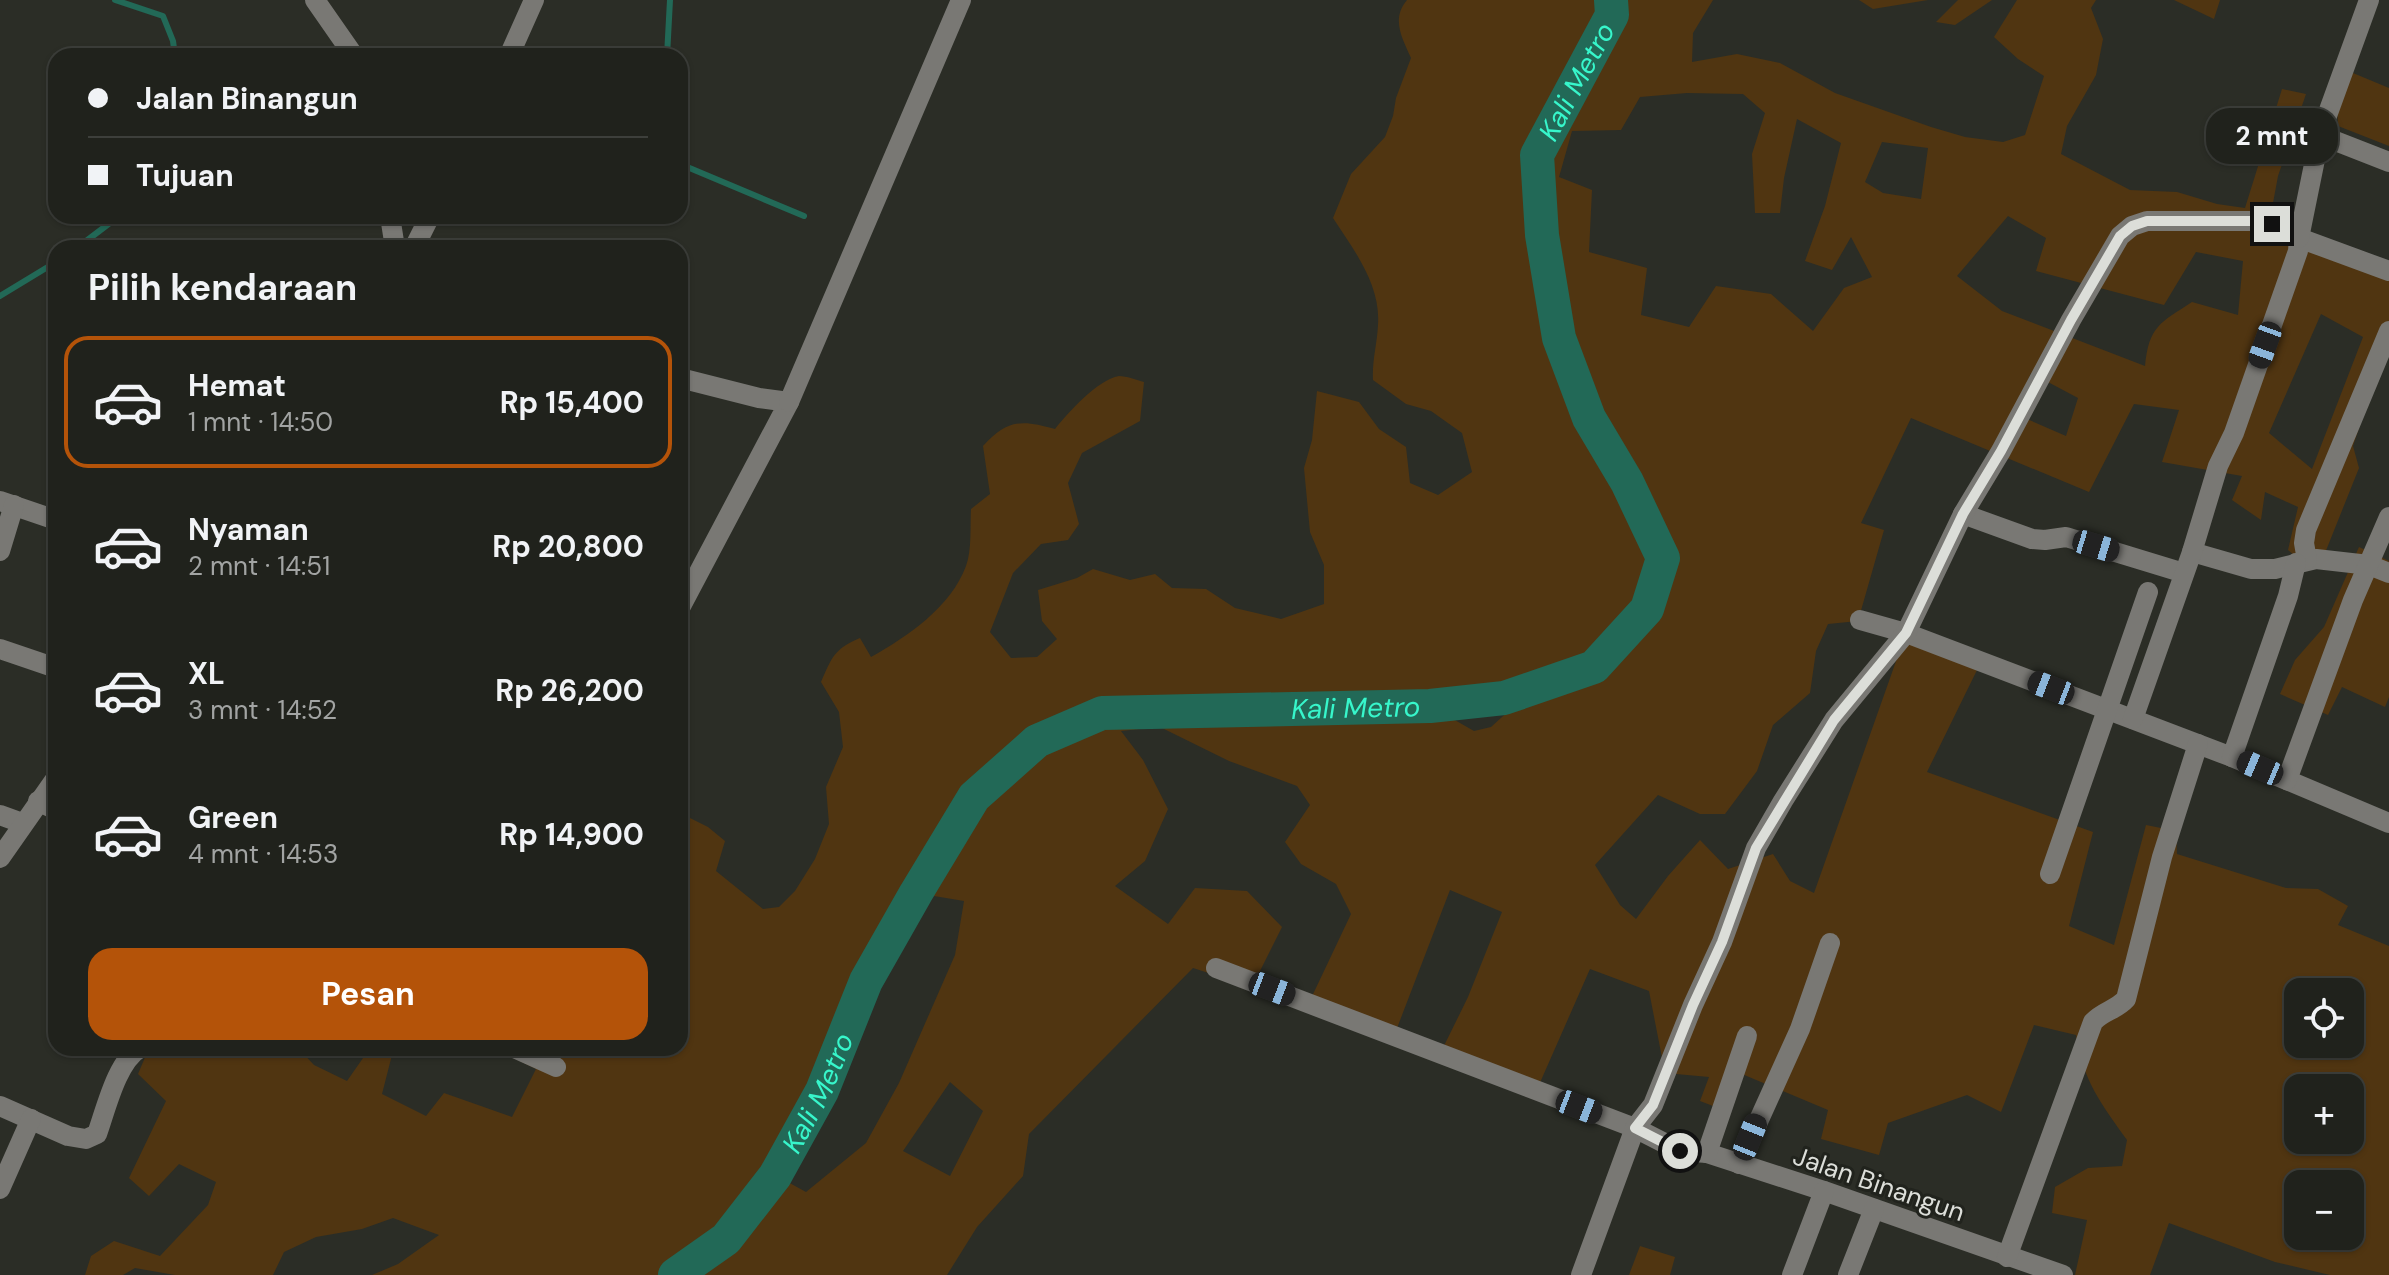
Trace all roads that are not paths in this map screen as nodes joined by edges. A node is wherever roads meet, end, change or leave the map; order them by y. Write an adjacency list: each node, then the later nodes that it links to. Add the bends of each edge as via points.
1 (315, 0): 5 (street)
2 (534, 0): 6 (street)
3 (961, 0): 13 (street)
4 (2369, 0): 7 (street)
5 (348, 48)
6 (513, 48)
7 (2320, 135): 8 (street); 9 (street)
8 (2389, 162)
9 (2299, 238): 10 (street); 15 (street, via 2252,221 2147,221 2132,226 2120,236); 19 (street)
10 (2389, 271)
11 (2389, 331): 20 (street, via 2306,530)
12 (688, 380): 13 (street)
13 (789, 402): 25 (street)
14 (7, 503): 16 (street); 18 (street)
15 (1963, 514): 22 (street, via 2032,539 2066,537); 27 (street)
16 (48, 517)
17 (2389, 517): 21 (street)
18 (0, 551)
19 (2192, 552): 20 (street, via 2251,569); 22 (street)
20 (2302, 562): 21 (street); 33 (street)
21 (2369, 565): 23 (street); 34 (street)
22 (2184, 573): 31 (street)
23 (2389, 573)
24 (2148, 592): 30 (street)
25 (688, 593)
26 (1860, 620): 27 (street)
27 (1906, 633): 30 (street); 49 (street, via 1834,720 1756,848 1653,1105)
28 (0, 649): 29 (street)
29 (48, 665)
30 (2109, 710): 31 (street); 40 (street)
31 (2133, 719): 32 (street)
32 (2198, 744): 33 (street); 55 (street, via 2126,999 2093,1022)
33 (2232, 757): 34 (street)
34 (2287, 780): 37 (street)
35 (47, 806): 38 (street)
36 (0, 815): 38 (street)
37 (2389, 822)
38 (22, 823): 39 (street)
39 (0, 858)
40 (2050, 874)
41 (1830, 943): 51 (street, via 1800,1029)
42 (1216, 968): 49 (street, Jalan Binangun)
43 (1747, 1036): 50 (street)
44 (129, 1056): 48 (street, via 97,1134 86,1139 68,1136)
45 (532, 1056): 46 (street)
46 (556, 1067)
47 (0, 1106): 48 (street)
48 (31, 1119): 52 (street)
49 (1635, 1128): 50 (street, Jalan Binangun, via 1680,1151); 56 (street)
50 (1707, 1153): 51 (street, Jalan Binangun)
51 (1739, 1164): 53 (street, Jalan Binangun)
52 (0, 1189)
53 (1824, 1191): 54 (street, Jalan Binangun); 57 (street)
54 (1874, 1209): 55 (street, Jalan Binangun); 58 (street)
55 (2007, 1257): 59 (street, Jalan Binangun)
56 (1581, 1275)
57 (1792, 1275)
58 (1848, 1275)
59 (2063, 1275)

